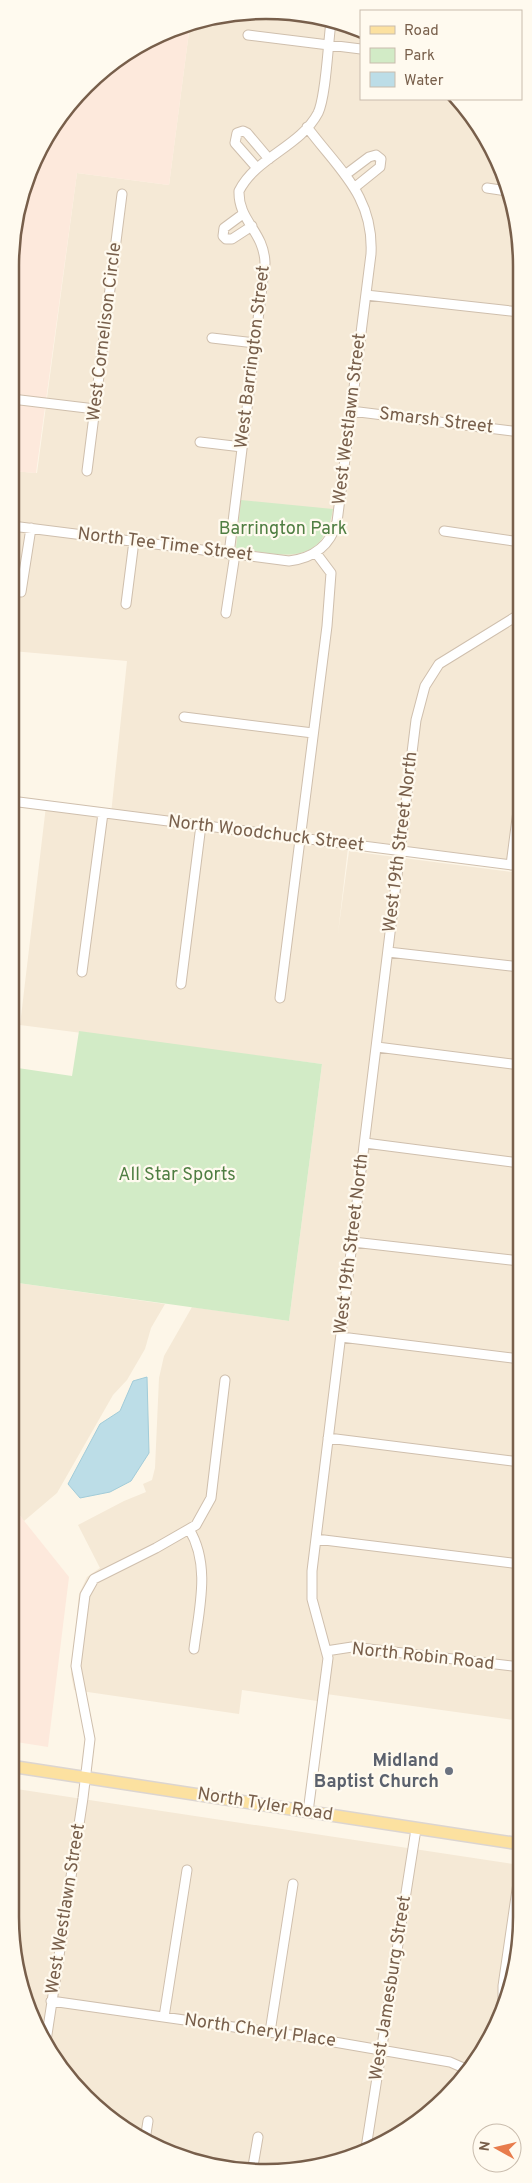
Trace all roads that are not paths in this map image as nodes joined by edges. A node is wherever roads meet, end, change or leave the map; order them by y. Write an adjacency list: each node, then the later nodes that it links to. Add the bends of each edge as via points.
1 (330, 27): 3 (street, West Barrington Street)
2 (248, 35): 3 (street)
3 (328, 45): 4 (street); 5 (street, West Barrington Street, via 321,103)
4 (360, 49)
5 (307, 128): 6 (street, West Barrington Street); 8 (street, West Westlawn Street)
6 (269, 159): 7 (street, West Barrington Street); 7 (street, via 247,134 237,132 235,143)
7 (257, 168): 13 (street, West Barrington Street, via 239,190)
8 (345, 175): 9 (street, West Westlawn Street); 9 (street, via 369,156 376,155 380,159 380,167)
9 (354, 188): 15 (street, West Westlawn Street, via 370,222 371,254)
10 (487, 188): 11 (street)
11 (501, 190)
12 (122, 194): 20 (street, West Cornelison Circle)
13 (243, 214): 14 (street, West Barrington Street); 14 (street, via 224,228 223,236 232,239)
14 (252, 226): 18 (street, West Barrington Street, via 262,243 265,263)
15 (366, 294): 16 (street); 21 (street, West Westlawn Street)
16 (513, 311)
17 (212, 338): 18 (street)
18 (255, 343): 24 (street, West Barrington Street)
19 (19, 401): 20 (street)
20 (95, 409): 25 (street, West Cornelison Circle)
21 (351, 411): 22 (street, Smarsh Street); 31 (street, West Westlawn Street, via 337,522 331,538)
22 (513, 431)
23 (200, 442): 24 (street)
24 (242, 448): 32 (street, West Barrington Street)
25 (87, 471)
26 (19, 527): 27 (street, North Tee Time Street)
27 (31, 528): 29 (street, North Tee Time Street); 33 (street)
28 (444, 531): 30 (street)
29 (134, 541): 32 (street, North Tee Time Street); 34 (street)
30 (513, 541)
31 (316, 553): 32 (street, North Tee Time Street, via 302,560 289,561); 38 (street, via 331,573)
32 (232, 554): 35 (street, West Barrington Street)
33 (21, 592)
34 (126, 604)
35 (226, 613)
36 (513, 621): 43 (street, West 19th Street North, via 438,664 429,676 416,720)
37 (184, 717): 38 (street)
38 (313, 733): 42 (street)
39 (19, 802): 40 (street, North Woodchuck Street)
40 (103, 813): 41 (street, North Woodchuck Street); 47 (street)
41 (201, 825): 42 (street, North Woodchuck Street); 48 (street)
42 (300, 838): 43 (street, North Woodchuck Street); 49 (street)
43 (401, 851): 44 (street, North Woodchuck Street); 45 (street, West 19th Street North)
44 (513, 866)
45 (388, 952): 46 (street); 50 (street, West 19th Street North)
46 (513, 966)
47 (82, 972)
48 (181, 984)
49 (280, 998)
50 (377, 1047): 51 (street); 52 (street, West 19th Street North)
51 (513, 1064)
52 (365, 1143): 53 (street); 54 (street, West 19th Street North)
53 (513, 1161)
54 (353, 1242): 55 (street); 56 (street, West 19th Street North)
55 (513, 1260)
56 (341, 1337): 57 (street); 59 (street, West 19th Street North)
57 (513, 1358)
58 (225, 1380): 61 (street, via 211,1498 196,1524)
59 (328, 1438): 60 (street); 62 (street, West 19th Street North)
60 (513, 1461)
61 (189, 1529): 64 (street, via 197,1542 203,1574); 68 (street, West Westlawn Street, via 102,1574 88,1586 76,1666 90,1738)
62 (316, 1538): 63 (street); 65 (street, West 19th Street North, via 312,1599)
63 (513, 1563)
64 (194, 1649)
65 (326, 1651): 66 (street, North Robin Road, via 352,1647); 69 (street, West 19th Street North, via 321,1724)
66 (513, 1666)
67 (19, 1767): 68 (main road, North Tyler Road)
68 (85, 1778): 69 (main road, North Tyler Road); 76 (street, West Westlawn Street)
69 (308, 1812): 70 (main road, North Tyler Road)
70 (416, 1829): 71 (main road, North Tyler Road); 80 (street, West Jamesburg Street)
71 (513, 1843)
72 (187, 1870): 77 (street)
73 (293, 1884): 79 (street)
74 (513, 1935): 75 (street)
75 (503, 1987)
76 (51, 2001): 77 (street, North Cheryl Place); 78 (street, West Westlawn Street)
77 (164, 2017): 79 (street, North Cheryl Place)
78 (47, 2032)
79 (270, 2032): 80 (street, North Cheryl Place)
80 (382, 2050): 81 (street, North Cheryl Place, via 450,2062); 85 (street, West Jamesburg Street)
81 (462, 2068)
82 (148, 2121): 83 (street)
83 (146, 2133)
84 (258, 2137): 86 (street)
85 (367, 2142)
86 (253, 2164)

